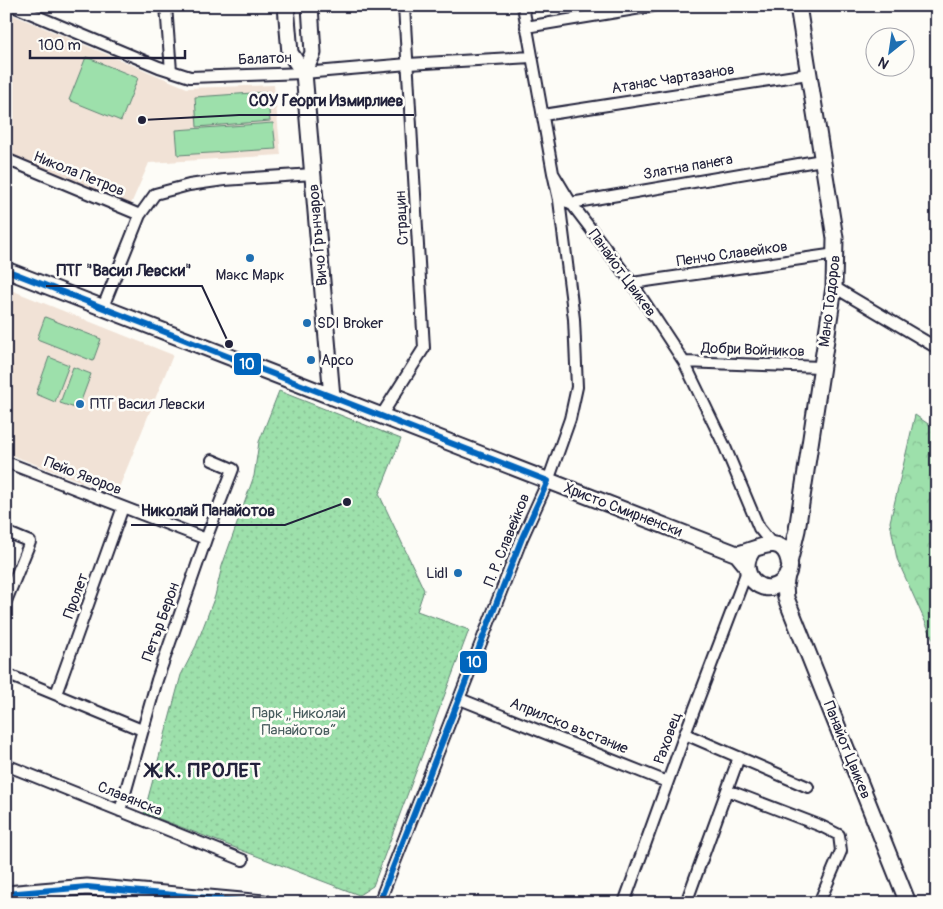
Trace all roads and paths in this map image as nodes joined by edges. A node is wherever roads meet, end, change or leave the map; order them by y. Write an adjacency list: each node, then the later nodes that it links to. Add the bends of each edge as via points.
1 (13, 6): 13 (street, Балатон)
2 (166, 6): 13 (street)
3 (286, 6): 14 (street, Вичо Грънчаров, via 290,53)
4 (310, 6): 14 (street, Вичо Грънчаров, via 313,53)
5 (404, 6): 12 (street, Страцин)
6 (523, 6): 10 (street, Панайот Цвикев)
7 (652, 6): 9 (street)
8 (798, 6): 15 (street, Мано Тодоров)
9 (617, 9): 10 (street)
10 (526, 27): 11 (street, Панайот Цвикев)
11 (532, 57): 12 (street, Балатон); 16 (street, Панайот Цвикев)
12 (408, 64): 14 (street, Балатон); 33 (street, Страцин, via 424,348)
13 (171, 71): 14 (street, Балатон, via 198,77)
14 (304, 73): 20 (street, Вичо Грънчаров)
15 (808, 74): 16 (street, Атанас Чартазанов); 18 (street, Мано Тодоров)
16 (543, 115): 19 (street, Панайот Цвикев)
17 (6, 159): 23 (street, Никола Петров)
18 (822, 160): 22 (street, Златна панега); 24 (street, Мано Тодоров)
19 (554, 173): 21 (street, П. Р. Славейков); 22 (street, Панайот Цвикев)
20 (313, 174): 23 (street, via 189,185 155,194); 32 (street, Вичо Грънчаров)
21 (559, 200): 22 (street, Златна панега); 36 (street, П. Р. Славейков, via 574,319 577,388 570,419)
22 (571, 202): 26 (street, Панайот Цвикев)
23 (140, 215): 28 (street)
24 (836, 254): 26 (street, Пенчо Славейков); 27 (street, Мано Тодоров)
25 (6, 270): 28 (street, Христо Смирненски)
26 (632, 283): 30 (street, Панайот Цвикев)
27 (834, 287): 29 (street); 31 (street, Мано Тодоров)
28 (102, 307): 32 (street, Христо Смирненски)
29 (937, 348)
30 (684, 362): 31 (street, Добри Войников); 38 (street, Панайот Цвикев)
31 (821, 367): 40 (street, Мано Тодоров)
32 (332, 397): 33 (street, Христо Смирненски)
33 (381, 416): 36 (street, Христо Смирненски)
34 (212, 460): 41 (street, Петър Берон, via 233,469)
35 (6, 462): 37 (street, Пейо Яворов)
36 (548, 481): 45 (street, Христо Смирненски); 50 (street, П. Р. Славейков, via 522,538)
37 (123, 507): 41 (street, Пейо Яворов); 49 (street, Пролет)
38 (759, 528): 42 (street, Панайот Цвикев); 43 (street)
39 (6, 532): 46 (street, via 30,542)
40 (796, 537): 42 (street); 44 (street, Мано Тодоров)
41 (206, 539): 51 (street, Петър Берон, via 156,680)
42 (777, 547): 43 (street, via 762,545); 44 (street, via 788,558)
43 (754, 549): 45 (street)
44 (788, 569): 45 (street, via 779,584); 47 (street, Панайот Цвикев)
45 (749, 574): 47 (street); 52 (street, Раховец)
46 (7, 598)
47 (786, 598): 66 (street, Панайот Цвикев)
48 (6, 674): 49 (street)
49 (56, 694): 51 (street)
50 (460, 699): 55 (street, Априлско въстание); 62 (street, П. Р. Славейков)
51 (142, 730): 58 (street, Петър Берон)
52 (685, 734): 53 (street); 55 (street, Раховец)
53 (739, 757): 56 (street); 57 (street)
54 (6, 765): 58 (street, Славянска)
55 (668, 782): 63 (street, Раховец)
56 (808, 787)
57 (727, 790): 64 (street); 65 (street, via 839,835 842,852)
58 (120, 811): 59 (street, Славянска)
59 (243, 860)
60 (6, 894): 61 (street, via 87,887)
61 (264, 903)
62 (379, 903)
63 (624, 903)
64 (686, 903)
65 (819, 903)
66 (908, 903)

